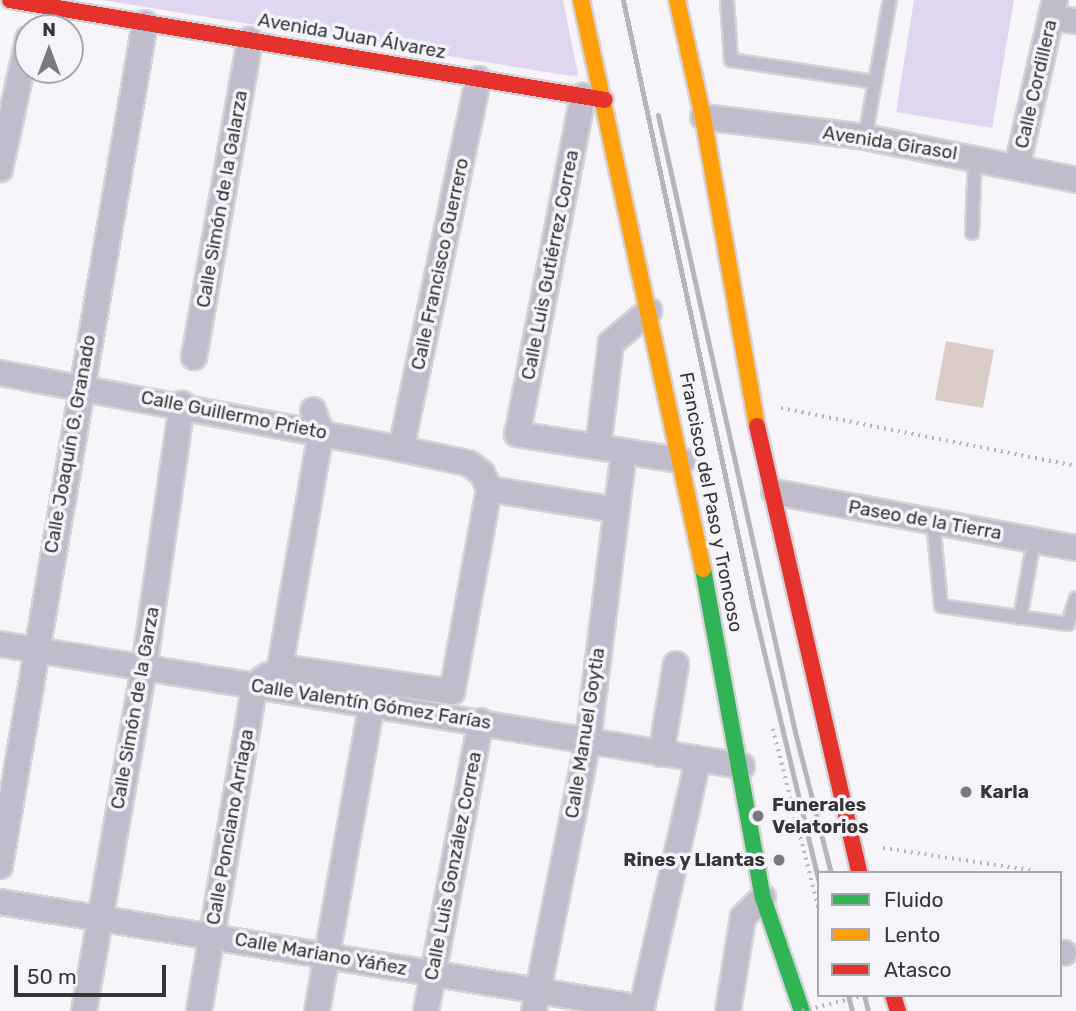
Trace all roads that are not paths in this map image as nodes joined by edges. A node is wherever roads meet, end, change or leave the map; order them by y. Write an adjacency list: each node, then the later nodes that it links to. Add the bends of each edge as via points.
1 (10, 0): 7 (main road, Avenida Juan Álvarez)
2 (581, 0): 14 (main road, Francisco del Paso y Troncoso)
3 (677, 0): 15 (main road)
4 (727, 0): 12 (lane, via 731,60)
5 (890, 0): 12 (lane)
6 (1061, 13): 18 (street, Calle Cordillera)
7 (30, 14)
8 (84, 19): 9 (main road, Avenida Juan Álvarez)
9 (145, 23): 10 (main road, Avenida Juan Álvarez); 25 (street, Calle Joaquín G. Granado)
10 (250, 40): 11 (main road, Avenida Juan Álvarez); 23 (street, Calle Simón de la Galarza)
11 (478, 79): 14 (main road, Avenida Juan Álvarez); 29 (street, Calle Francisco Guerrero)
12 (875, 82): 16 (lane)
13 (18, 84): 19 (street)
14 (594, 98): 22 (main road, Francisco del Paso y Troncoso); 28 (street, Calle Luis Gutiérrez Correa, via 517,435)
15 (703, 117): 16 (street, Avenida Girasol); 33 (main road, via 751,402)
16 (865, 137): 17 (street, Avenida Girasol)
17 (975, 157): 18 (street, Avenida Girasol); 21 (lane)
18 (1017, 167): 20 (street, Avenida Girasol)
19 (0, 169)
20 (1076, 180)
21 (972, 233)
22 (649, 311): 28 (street, via 611,343); 31 (main road, Francisco del Paso y Troncoso)
23 (194, 357)
24 (0, 373): 25 (street, Calle Guillermo Prieto)
25 (80, 385): 26 (street, Calle Guillermo Prieto); 41 (street, Calle Joaquín G. Granado)
26 (182, 404): 27 (street, Calle Guillermo Prieto); 44 (street, Calle Simón de la Garza)
27 (317, 421): 29 (street, Calle Guillermo Prieto); 43 (street)
28 (597, 447): 30 (street)
29 (401, 449): 32 (street, Calle Guillermo Prieto, via 468,463 482,473)
30 (624, 452): 31 (street); 34 (street, Calle Manuel Goytia)
31 (683, 461): 51 (main road, Francisco del Paso y Troncoso)
32 (489, 489): 34 (street); 43 (street, Calle Valentín Gómez Farías, via 452,692)
33 (774, 492): 35 (street, Paseo de la Tierra); 53 (main road)
34 (616, 510): 48 (street, Calle Manuel Goytia)
35 (933, 521): 36 (street, Paseo de la Tierra); 39 (lane, via 941,606)
36 (1034, 540): 37 (street, Paseo de la Tierra); 39 (lane)
37 (1076, 548)
38 (1076, 598): 39 (lane, via 1068,624)
39 (1020, 618)
40 (0, 644): 41 (street, Calle Valentín Gómez Farías)
41 (34, 649): 44 (street, Calle Valentín Gómez Farías); 52 (street, Calle Joaquín G. Granado)
42 (676, 664): 49 (street)
43 (280, 667): 45 (street)
44 (144, 668): 45 (street, Calle Valentín Gómez Farías); 56 (street, Calle Simón de la Garza)
45 (255, 685): 46 (street, Calle Valentín Gómez Farías); 57 (street, Calle Ponciano Arriaga)
46 (372, 703): 47 (street, Calle Valentín Gómez Farías); 58 (street)
47 (481, 721): 48 (street, Calle Valentín Gómez Farías); 59 (street, Calle Luis González Correa)
48 (588, 740): 49 (street, Calle Valentín Gómez Farías); 60 (street, Calle Manuel Goytia)
49 (662, 754): 50 (street, Calle Valentín Gómez Farías)
50 (698, 760): 51 (street, Calle Valentín Gómez Farías); 61 (street)
51 (741, 766): 54 (main road, Francisco del Paso y Troncoso)
52 (0, 866)
53 (859, 871)
54 (763, 898): 66 (street, via 743,917); 67 (main road, Francisco del Paso y Troncoso)
55 (0, 902): 56 (street, Calle Mariano Yáñez)
56 (98, 917): 57 (street, Calle Mariano Yáñez); 62 (street, Calle Simón de la Garza)
57 (212, 934): 58 (street, Calle Mariano Yáñez); 63 (street, Calle Ponciano Arriaga)
58 (328, 956): 59 (street, Calle Mariano Yáñez); 64 (street)
59 (433, 975): 60 (street, Calle Mariano Yáñez); 65 (street, Calle Luis González Correa)
60 (536, 1002): 61 (street, Calle Mariano Yáñez)
61 (642, 1009)
62 (84, 1011)
63 (199, 1011)
64 (317, 1011)
65 (426, 1011)
66 (728, 1011)
67 (802, 1011)

